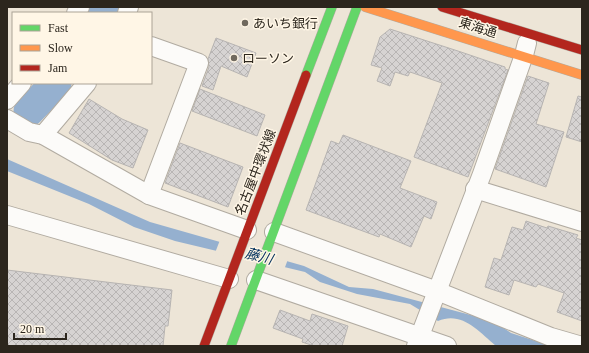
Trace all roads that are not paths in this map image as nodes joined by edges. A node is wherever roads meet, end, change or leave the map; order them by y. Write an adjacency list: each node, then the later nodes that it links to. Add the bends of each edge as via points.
1 (332, 7): 19 (main road, 名古屋中環状線)
2 (357, 7): 20 (main road)
3 (365, 7): 8 (main road, 東海通)
4 (442, 7): 5 (main road, 東海通)
5 (528, 34): 7 (main road, 東海通); 8 (street)
6 (152, 46): 16 (street, via 199,63)
7 (582, 50)
8 (524, 55): 9 (main road, 東海通); 15 (street)
9 (582, 75)
10 (21, 84): 12 (street)
11 (86, 84): 14 (street)
12 (7, 100)
13 (7, 119): 14 (street, via 29,132)
14 (43, 134): 16 (street)
15 (475, 189): 18 (street); 23 (street)
16 (149, 195): 19 (street)
17 (7, 215): 21 (street)
18 (582, 222)
19 (246, 232): 21 (main road, 名古屋中環状線)
20 (272, 236): 22 (main road); 23 (street)
21 (231, 275): 25 (main road, 名古屋中環状線)
22 (257, 278): 24 (street); 26 (main road)
23 (436, 295): 24 (street); 28 (street)
24 (419, 337): 27 (street)
25 (204, 346)
26 (231, 346)
27 (447, 346)
28 (582, 346)

